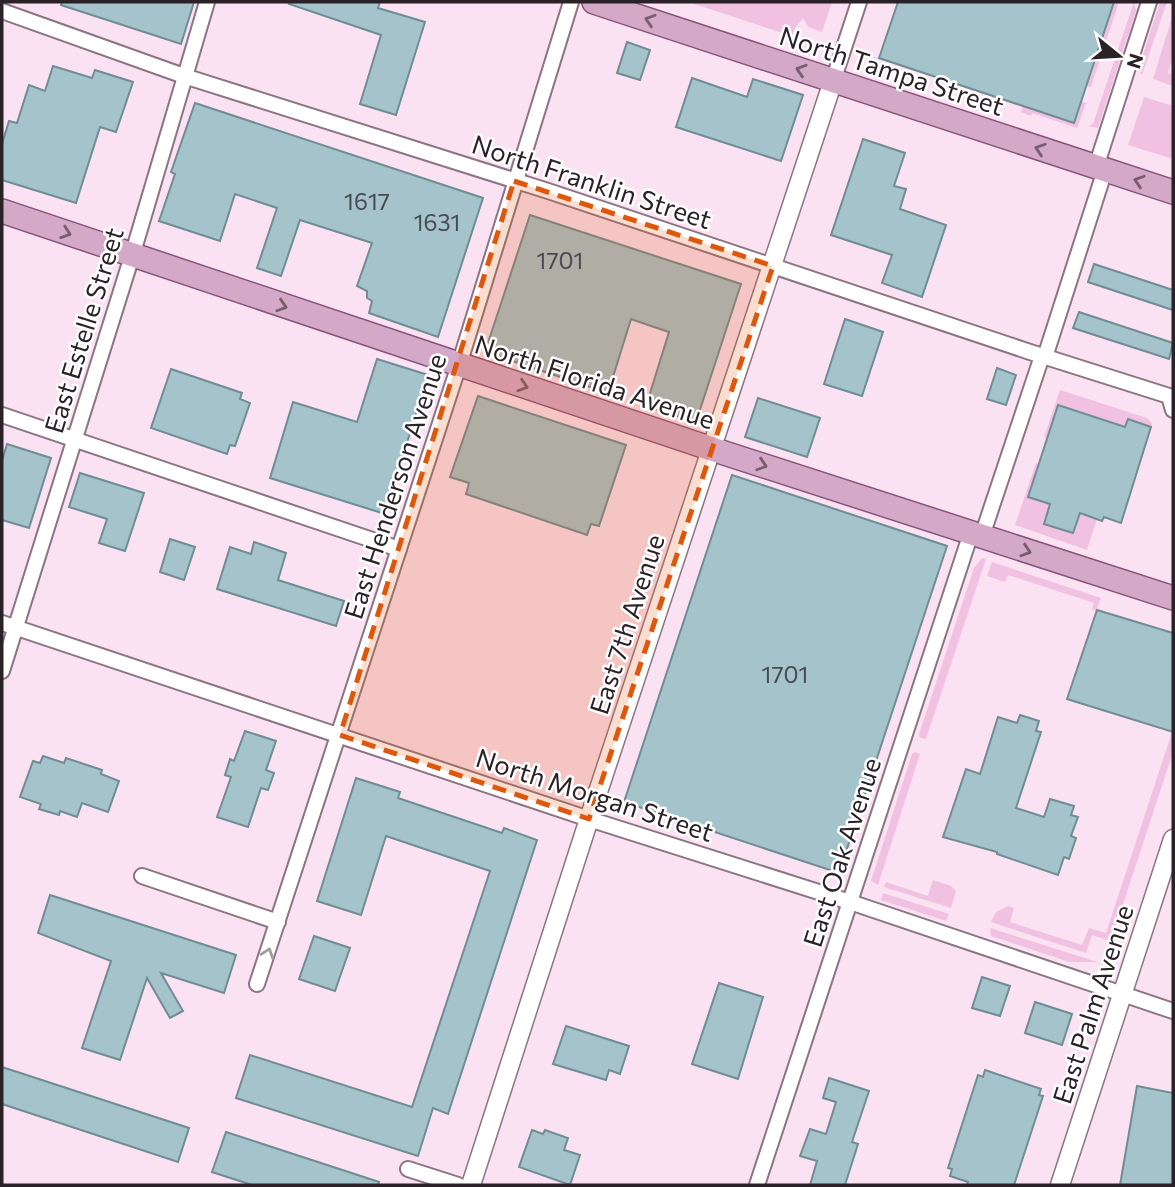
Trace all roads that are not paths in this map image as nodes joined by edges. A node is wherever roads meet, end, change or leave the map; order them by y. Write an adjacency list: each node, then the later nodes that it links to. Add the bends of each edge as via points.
1 (207, 2): 7 (street, East Estelle Street)
2 (571, 2): 10 (street, East Henderson Avenue)
3 (594, 2): 8 (main road, North Tampa Street, one-way to 3)
4 (859, 2): 8 (street)
5 (1149, 2): 9 (street, East Oak Avenue)
6 (2, 11): 7 (street, North Franklin Street)
7 (184, 76): 10 (street, North Franklin Street); 13 (street, East Estelle Street)
8 (833, 81): 9 (main road, North Tampa Street, one-way to 8); 14 (street, East 7th Avenue)
9 (1100, 168): 11 (main road, North Tampa Street, one-way to 9); 15 (street, East Oak Avenue)
10 (514, 181): 14 (street, North Franklin Street); 16 (street, East Henderson Avenue)
11 (1173, 192)
12 (2, 211): 13 (main road, North Florida Avenue, one-way to 13)
13 (132, 256): 16 (main road, North Florida Avenue, one-way to 16); 19 (street, East Estelle Street)
14 (773, 266): 15 (street, North Franklin Street); 20 (street, East 7th Avenue)
15 (1045, 357): 17 (street, North Franklin Street); 21 (street, East Oak Avenue)
16 (458, 365): 20 (main road, North Florida Avenue, one-way to 20); 22 (street, East Henderson Avenue)
17 (1172, 400)
18 (2, 415): 19 (street)
19 (75, 439): 22 (street); 24 (street, East Estelle Street)
20 (712, 449): 21 (main road, North Florida Avenue, one-way to 21); 27 (street, East 7th Avenue)
21 (976, 535): 23 (main road, North Florida Avenue, one-way to 23); 30 (street, East Oak Avenue)
22 (399, 549): 26 (street, East Henderson Avenue)
23 (1173, 598)
24 (8, 626): 25 (street, East Estelle Street); 26 (street, North Morgan Street)
25 (2, 671)
26 (340, 735): 27 (street, North Morgan Street); 31 (street, East Henderson Avenue)
27 (589, 819): 30 (street, North Morgan Street); 37 (street, East 7th Avenue)
28 (1173, 839): 33 (street, East Palm Avenue)
29 (142, 876): 31 (street)
30 (850, 902): 33 (street, North Morgan Street); 38 (street, East Oak Avenue)
31 (278, 922): 32 (street, East Henderson Avenue, one-way to 31)
32 (257, 984)
33 (1123, 994): 34 (street, North Morgan Street); 39 (street, East Palm Avenue)
34 (1173, 1011)
35 (408, 1169): 36 (street)
36 (458, 1185)
37 (471, 1185)
38 (757, 1185)
39 (1060, 1185)

